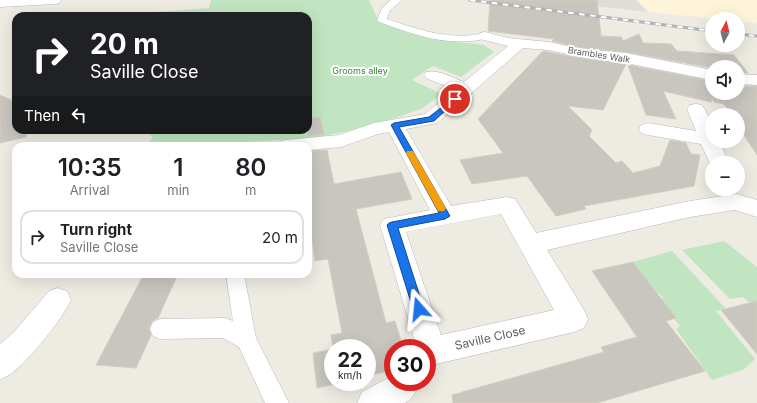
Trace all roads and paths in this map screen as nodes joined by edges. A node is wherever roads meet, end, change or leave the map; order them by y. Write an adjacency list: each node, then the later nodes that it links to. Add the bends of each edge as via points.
1 (55, 0): 3 (street)
2 (398, 0): 4 (lane, via 381,10 382,20 425,35 455,40 472,40)
3 (0, 3)
4 (485, 36): 5 (street, Brambles Walk)
5 (519, 44): 6 (street, Brambles Walk, via 626,58); 10 (street)
6 (705, 74)
7 (432, 75): 10 (street)
8 (745, 79): 9 (street)
9 (757, 80)
10 (466, 89): 12 (street, via 431,119)
11 (696, 108): 14 (street)
12 (394, 125): 16 (street, via 341,141); 19 (street)
13 (648, 129): 15 (street)
14 (705, 129)
15 (705, 138)
16 (312, 144)
17 (733, 196): 18 (street); 20 (street, via 690,209)
18 (757, 209)
19 (445, 216): 20 (street, Saville Close, via 507,205); 24 (street, Saville Close, via 392,225)
20 (530, 244): 26 (street, Saville Close, via 574,319)
21 (236, 278): 25 (lane)
22 (58, 300): 27 (street, via 24,342)
23 (160, 329): 25 (lane, via 225,328)
24 (426, 339)
25 (246, 340): 29 (lane)
26 (436, 353)
27 (0, 364)
28 (395, 391): 30 (street)
29 (277, 403)
30 (373, 403)

